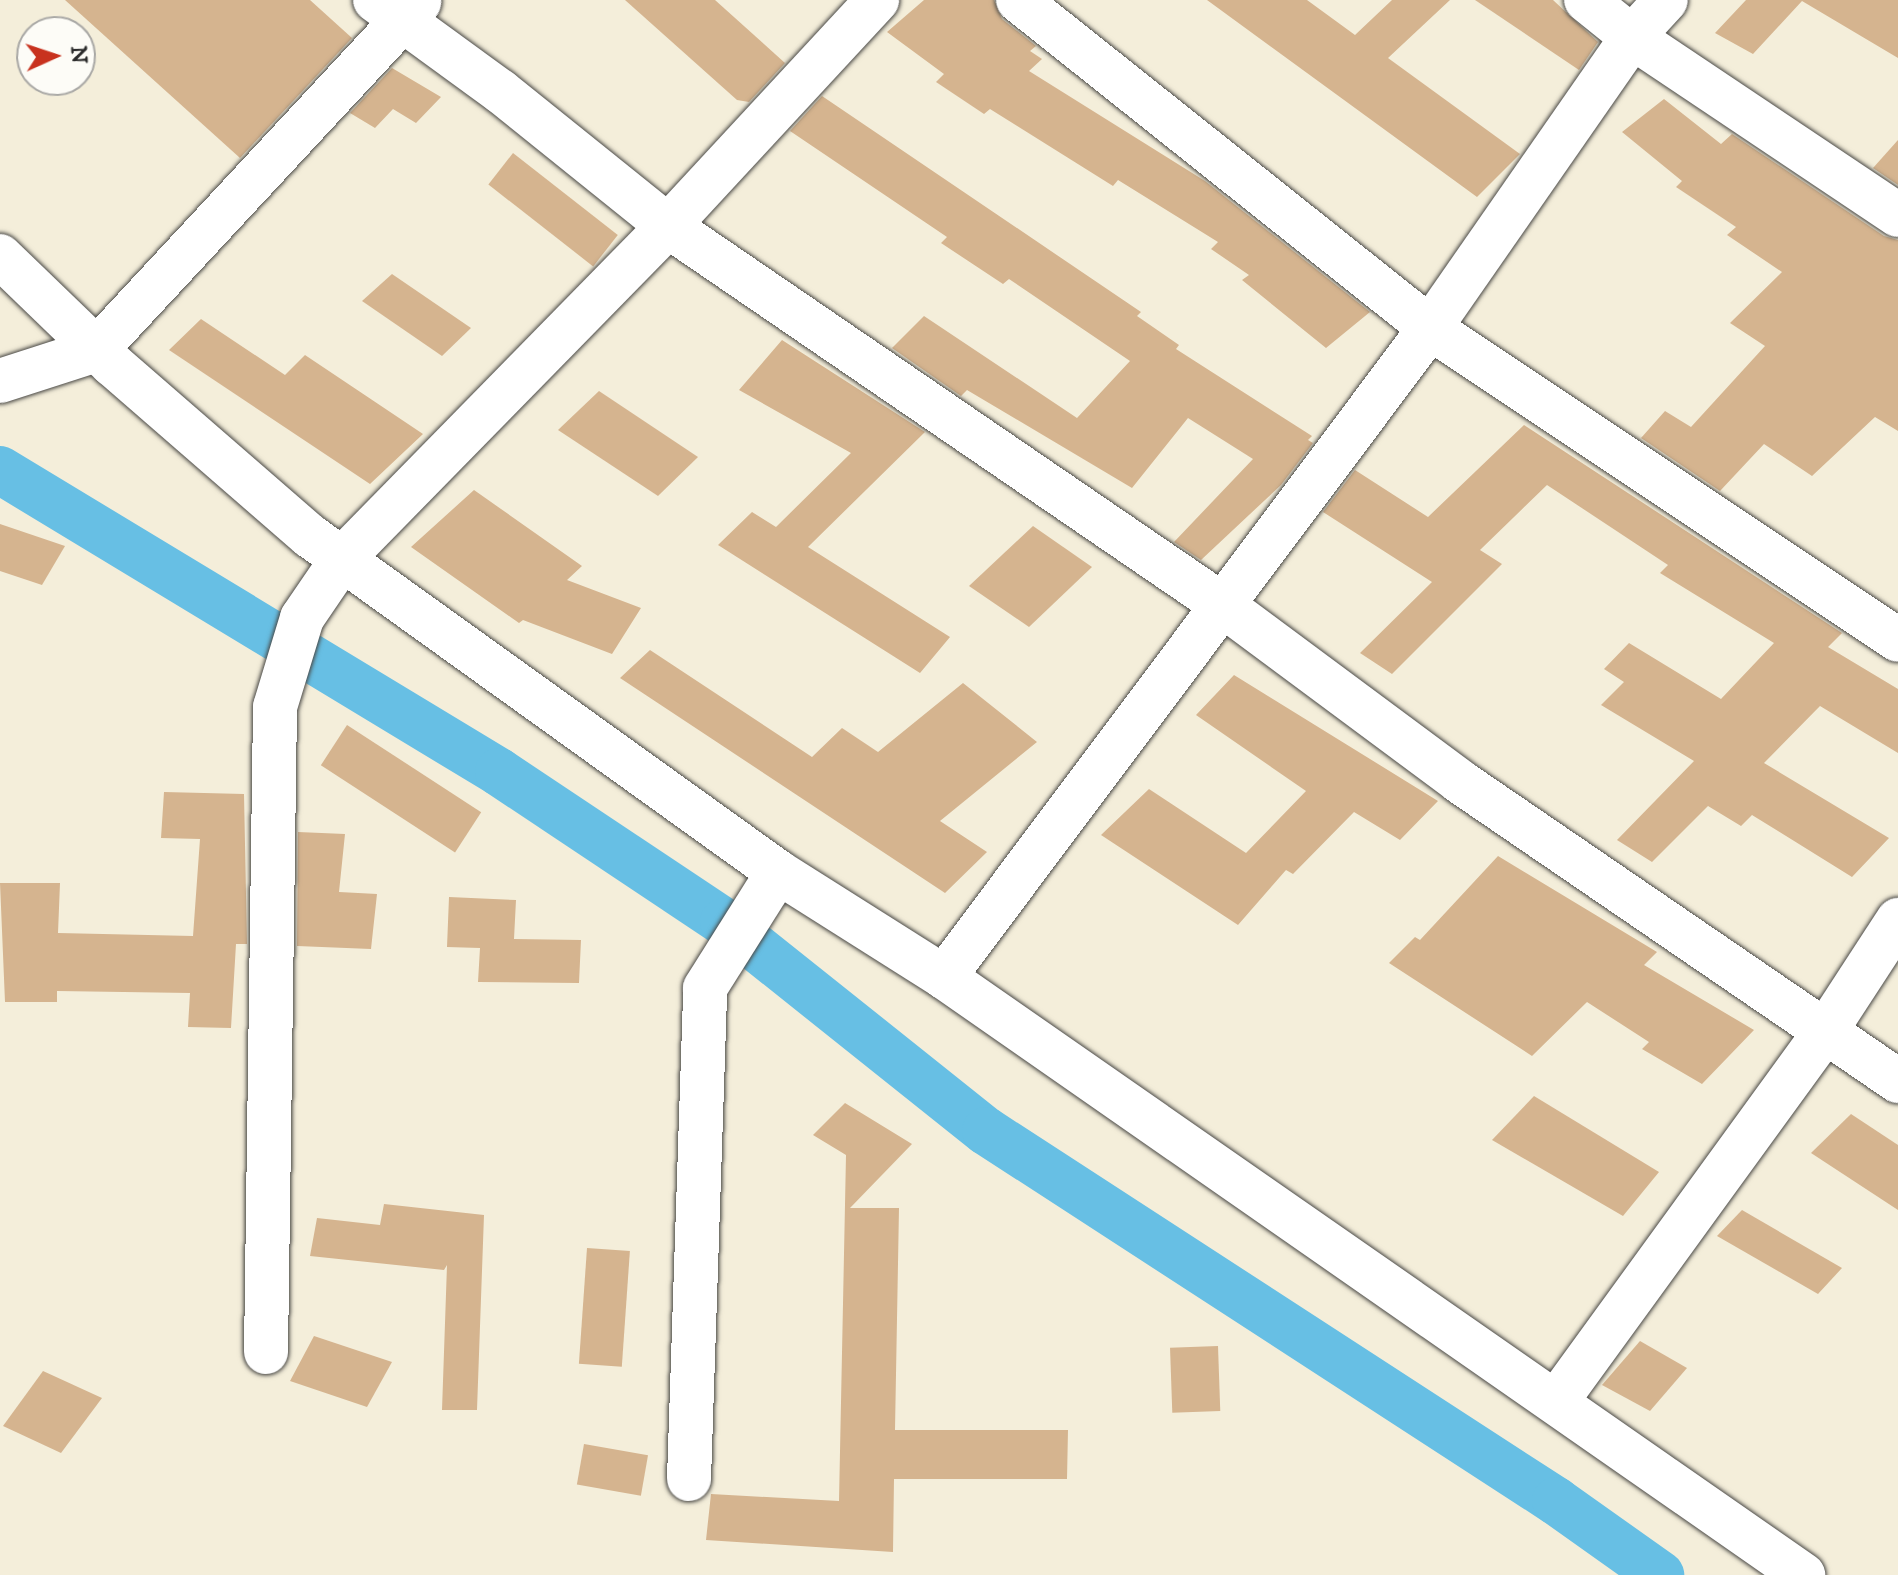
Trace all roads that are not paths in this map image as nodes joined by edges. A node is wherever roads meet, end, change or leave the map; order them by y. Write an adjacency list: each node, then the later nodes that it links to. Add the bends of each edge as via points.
1 (877, 0): 8 (street)
2 (1018, 0): 10 (street)
3 (1586, 0): 6 (street)
4 (1666, 0): 6 (street)
5 (399, 7): 8 (street); 11 (street)
6 (1632, 37): 7 (street); 10 (street)
7 (1898, 215)
8 (668, 226): 13 (street); 14 (street)
9 (0, 256): 11 (street)
10 (1430, 328): 14 (street); 15 (street)
11 (96, 350): 12 (street); 13 (street, via 310,536)
12 (0, 381)
13 (343, 558): 16 (street); 21 (street, via 302,618 275,707)
14 (1221, 604): 18 (street); 19 (street, via 1459,781)
15 (1898, 640)
16 (778, 872): 18 (street); 23 (street, via 705,988)
17 (1898, 920): 19 (street)
18 (944, 977): 22 (street)
19 (1825, 1032): 20 (street); 22 (street)
20 (1898, 1081)
21 (266, 1352)
22 (1556, 1402): 24 (street)
23 (689, 1479)
24 (1803, 1575)

